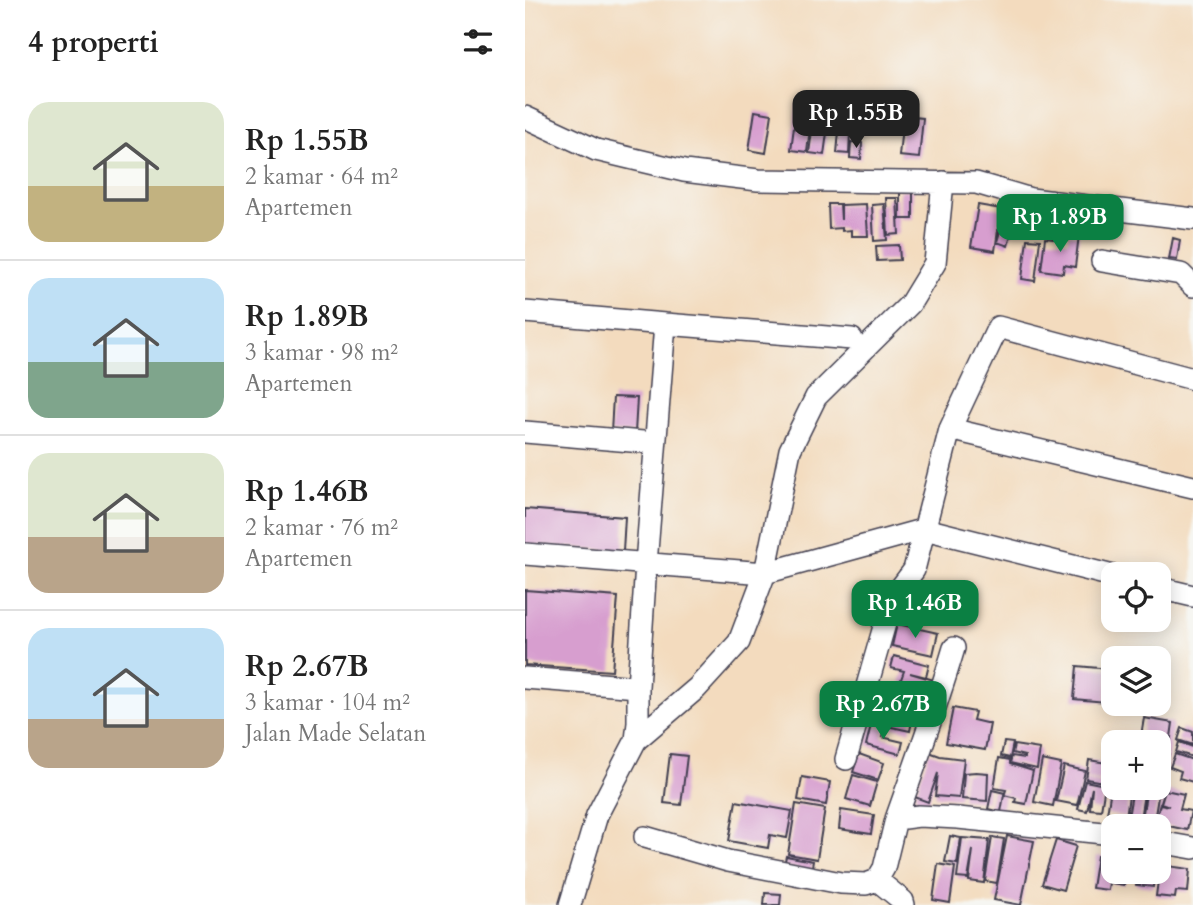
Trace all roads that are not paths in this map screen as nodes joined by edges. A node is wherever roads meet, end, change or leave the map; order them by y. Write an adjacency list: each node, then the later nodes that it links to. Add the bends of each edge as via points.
1 (525, 117): 2 (street, via 596,150 684,171 758,180)
2 (943, 182): 3 (street, via 976,183 1031,199); 17 (street, via 935,262 910,304 816,397 790,450)
3 (1193, 219)
4 (1102, 261): 5 (street, via 1181,274)
5 (1193, 286)
6 (525, 312): 7 (street)
7 (665, 324): 8 (street); 12 (street)
8 (852, 340)
9 (1193, 379): 10 (street, via 998,327)
10 (950, 429): 13 (street); 14 (street)
11 (525, 432): 12 (street)
12 (655, 443): 16 (street)
13 (1193, 487)
14 (925, 529): 17 (street); 18 (street); 25 (street, via 914,570 892,599)
15 (525, 554): 16 (street)
16 (646, 564): 17 (street); 23 (street)
17 (765, 573): 24 (street, via 739,642 697,688)
18 (1101, 573)
19 (1171, 591): 20 (street)
20 (1193, 596)
21 (954, 648): 26 (street)
22 (525, 678): 23 (street)
23 (638, 687): 24 (street)
24 (636, 740): 32 (street, via 597,815)
25 (846, 759)
26 (896, 819): 27 (street, via 958,818); 31 (street)
27 (1101, 833)
28 (645, 836): 31 (street, via 728,861 841,883)
29 (1171, 844): 30 (street)
30 (1193, 848)
31 (877, 880): 33 (street)
32 (570, 905)
33 (905, 905)

